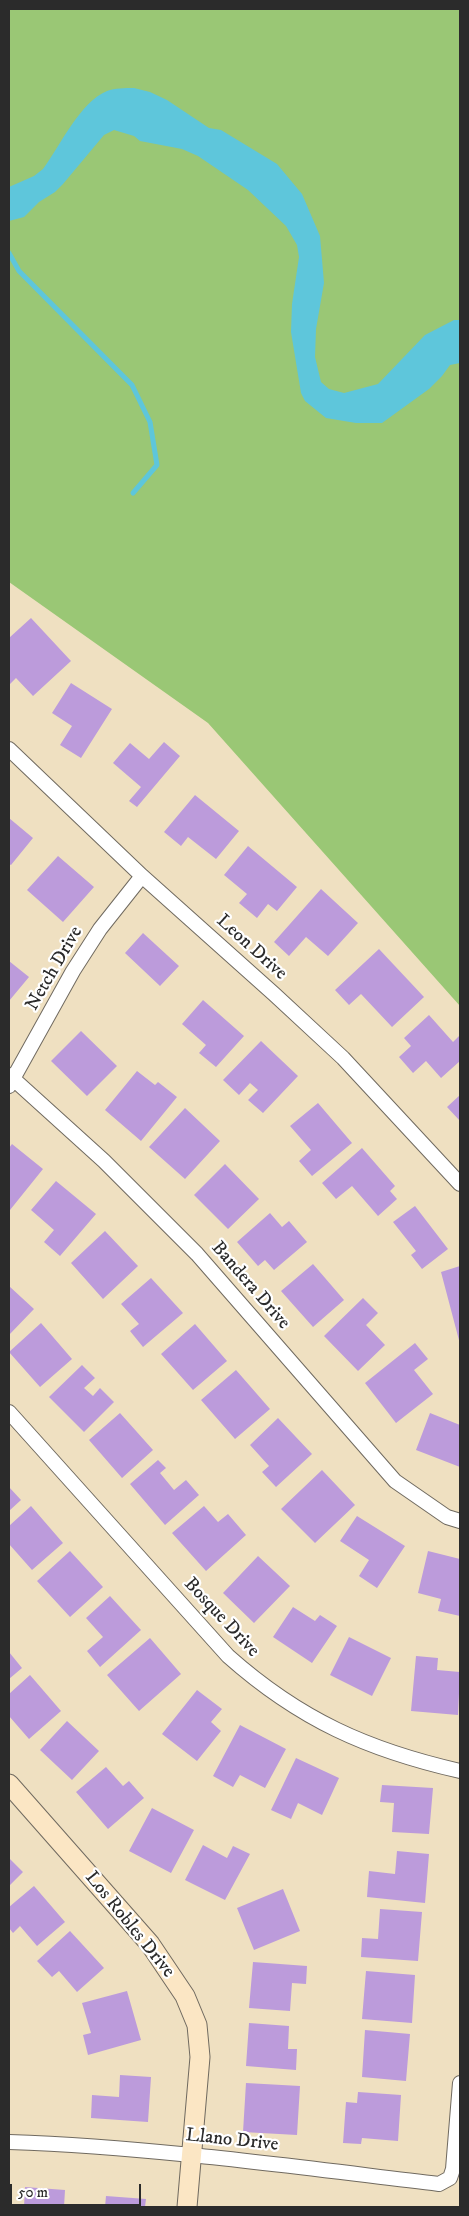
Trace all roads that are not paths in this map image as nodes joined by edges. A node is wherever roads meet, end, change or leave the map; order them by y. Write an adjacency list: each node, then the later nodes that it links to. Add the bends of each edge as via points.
1 (9, 748): 2 (street, Leon Drive)
2 (142, 876): 3 (street, Netch Drive, via 100,929); 4 (street, Leon Drive, via 343,1058)
3 (10, 1080): 6 (street, Bandera Drive, via 104,1161 198,1254 395,1481 447,1517)
4 (460, 1184)
5 (9, 1412): 7 (street, Bosque Drive, via 228,1656 259,1684 308,1716 360,1741)
6 (460, 1521)
7 (460, 1771)
8 (9, 1784): 11 (street, Los Robles Drive, via 150,1944 185,1996 197,2025 200,2056)
9 (460, 2083): 11 (street, Llano Drive, via 453,2169 450,2178 439,2184)
10 (9, 2142): 11 (street, Llano Drive)
11 (192, 2156): 12 (street, Los Robles Drive)
12 (187, 2207)

